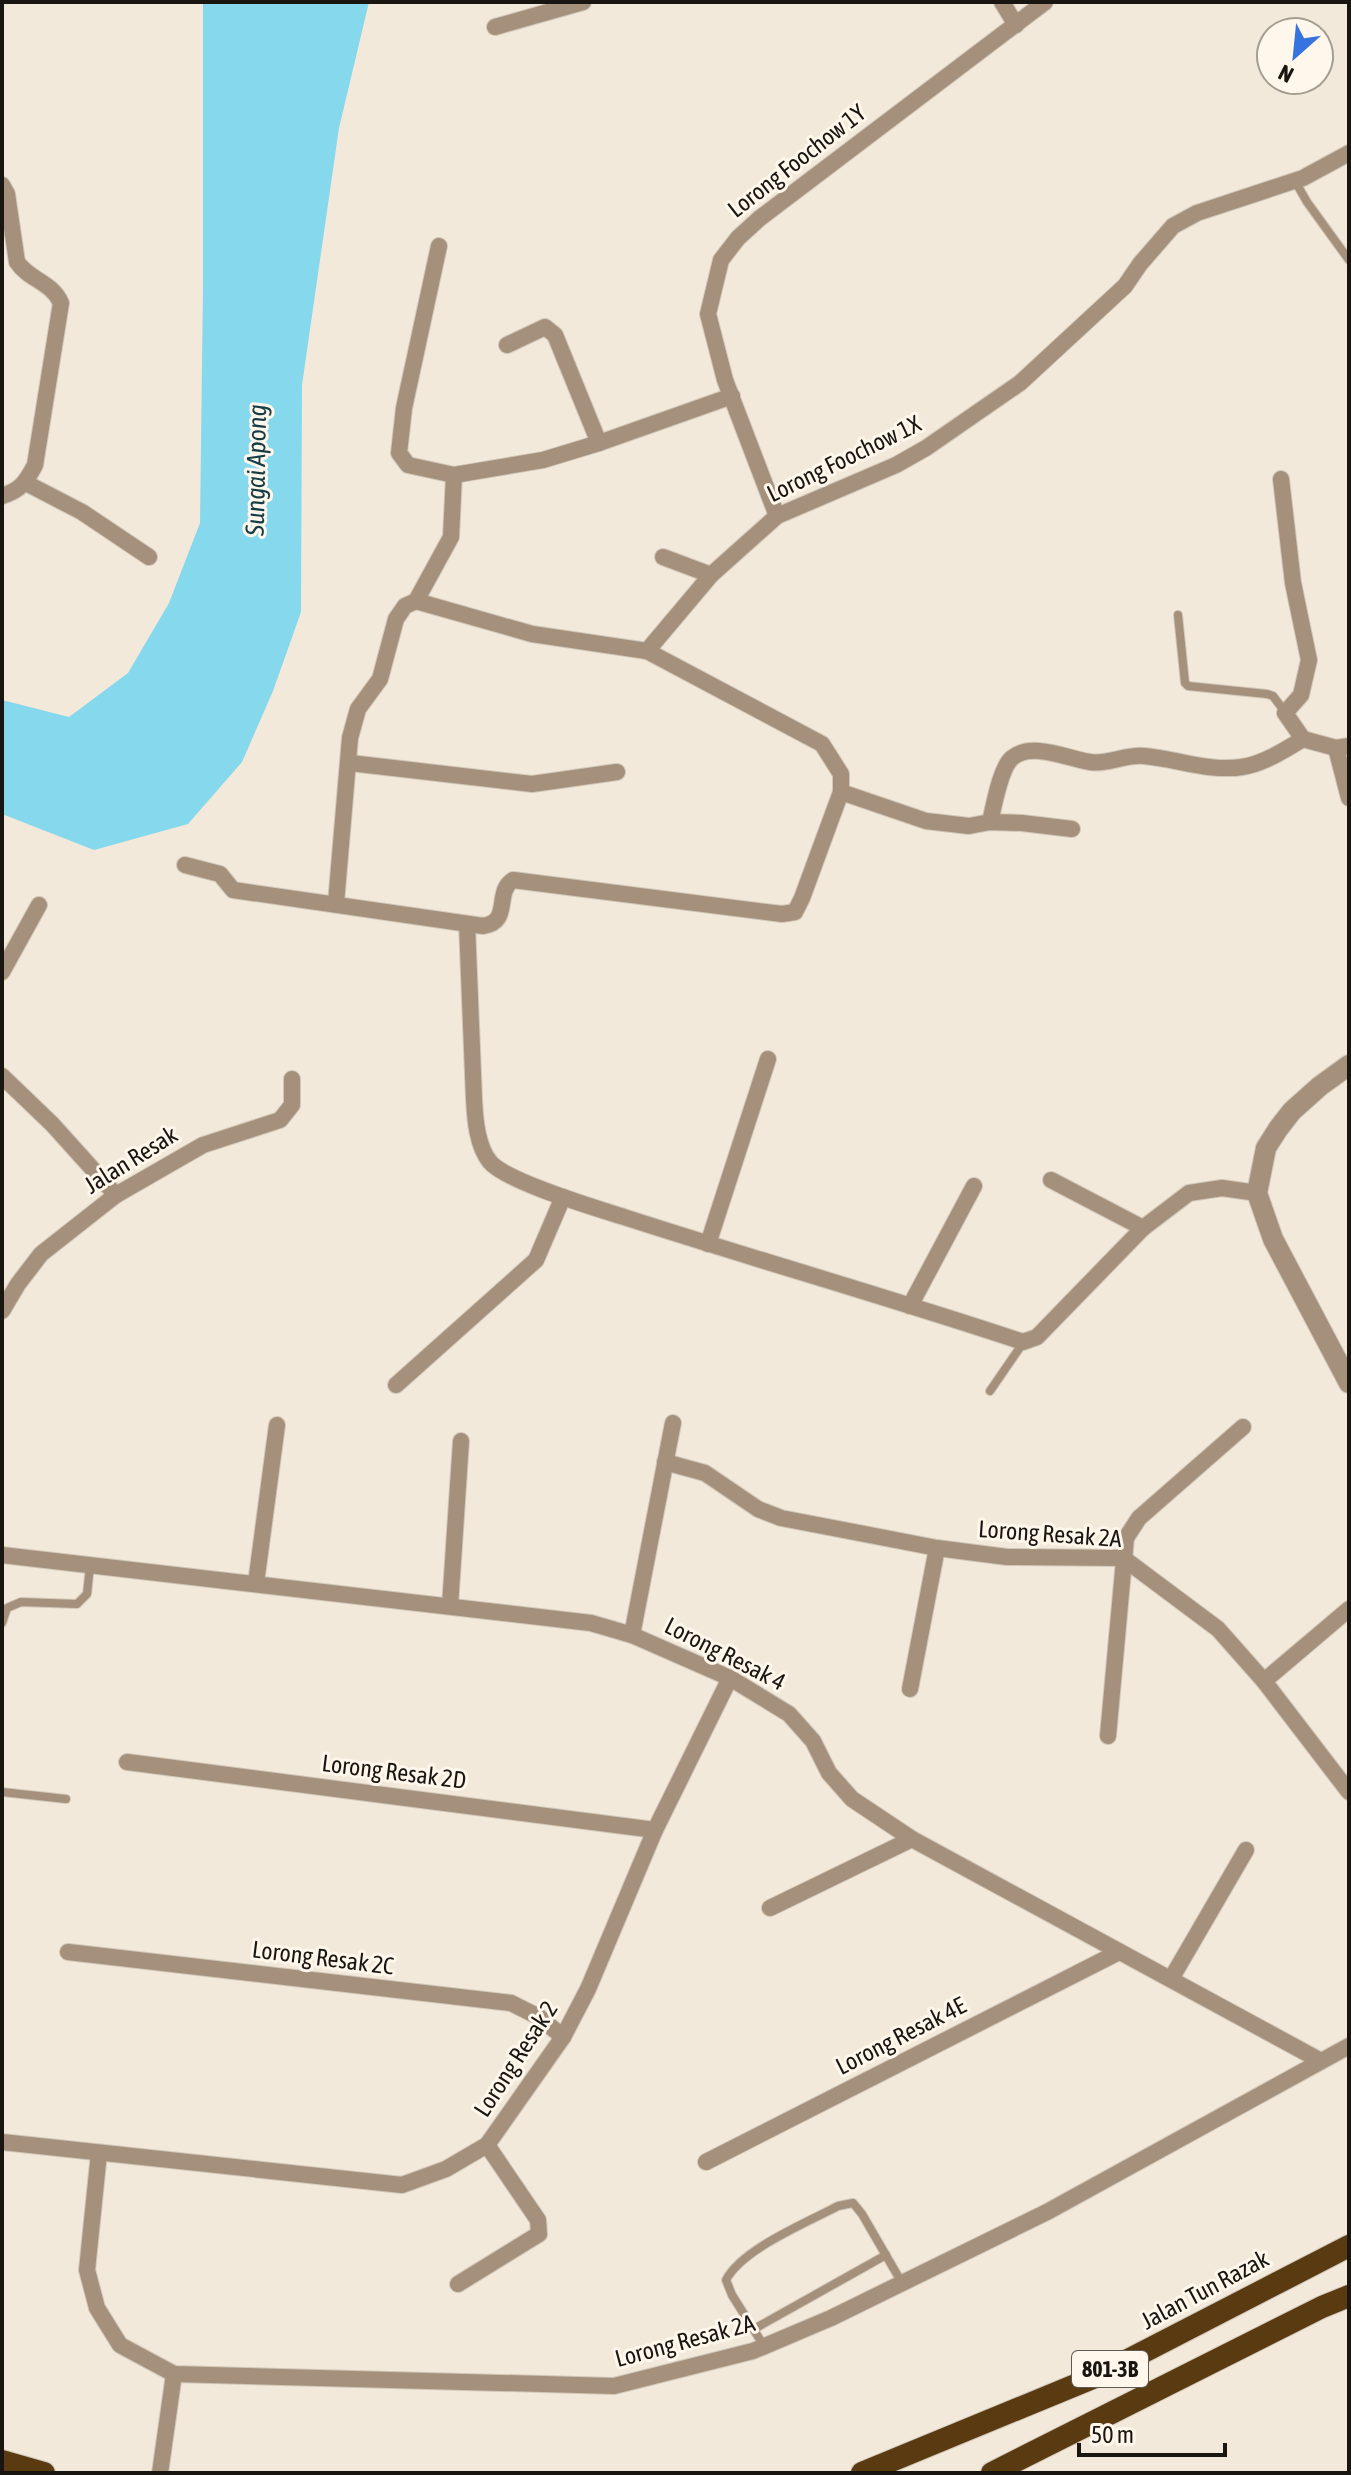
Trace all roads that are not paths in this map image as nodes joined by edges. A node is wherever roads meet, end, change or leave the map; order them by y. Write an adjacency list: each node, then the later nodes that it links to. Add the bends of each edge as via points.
1 (583, 2): 5 (street)
2 (1002, 2): 4 (street)
3 (1045, 2): 4 (street, Lorong Foochow 1Y)
4 (1016, 25): 12 (street, Lorong Foochow 1Y, via 809,179 738,238 721,260 708,314)
5 (495, 27)
6 (1349, 153): 7 (street, Lorong Foochow 1X)
7 (1295, 181): 10 (lane); 18 (street, Lorong Foochow 1X, via 1173,226 1125,286 1002,397 896,465)
8 (2, 185): 16 (street, via 17,262 51,287 61,303 35,465)
9 (439, 246): 14 (street, via 399,453 408,465)
10 (1349, 260)
11 (507, 345): 13 (street, via 545,327 555,335)
12 (732, 396): 13 (street); 18 (street, Lorong Foochow 1Y)
13 (599, 443): 14 (street, via 543,460)
14 (454, 475): 22 (street, via 451,537)
15 (1281, 479): 25 (street, via 1293,583 1309,660 1301,695)
16 (26, 483): 17 (street); 19 (street, via 82,512)
17 (2, 496)
18 (777, 516): 21 (street, Lorong Foochow 1X)
19 (149, 557)
20 (663, 557): 21 (street)
21 (711, 575): 24 (street, Lorong Foochow 1X)
22 (416, 601): 24 (street, via 532,634); 28 (street, via 396,619 380,679 358,709)
23 (1178, 615): 25 (lane, via 1188,686 1267,694)
24 (647, 651): 30 (street, via 822,744 841,774)
25 (1285, 713): 26 (street)
26 (1303, 739): 27 (street); 32 (street, via 1244,767 1142,756 1094,763 1027,752 1012,758 1003,773)
27 (1342, 747): 31 (street)
28 (350, 763): 29 (street, via 532,784); 35 (street)
29 (617, 772)
30 (841, 792): 32 (street, via 926,821 969,826); 37 (street, via 795,912 513,880 496,921)
31 (1349, 798)
32 (990, 822): 33 (street)
33 (1072, 829)
34 (185, 865): 35 (street, via 220,874 233,890)
35 (336, 903): 37 (street)
36 (39, 905): 38 (street)
37 (467, 924): 47 (street, via 474,1099 483,1149 505,1174)
38 (2, 972)
39 (768, 1059): 49 (street)
40 (1349, 1065): 45 (street, via 1278,1129 1266,1148)
41 (2, 1076): 46 (street)
42 (292, 1079): 46 (street, Jalan Resak, via 292,1105 280,1120 203,1145)
43 (1051, 1180): 48 (street)
44 (974, 1186): 50 (street)
45 (1257, 1193): 48 (street, via 1222,1188 1189,1193); 53 (street, via 1273,1239)
46 (116, 1195): 51 (street, Jalan Resak, via 41,1254)
47 (563, 1197): 49 (street); 54 (street, via 536,1260)
48 (1143, 1228): 52 (street, via 1037,1337)
49 (708, 1244): 50 (street)
50 (910, 1306): 52 (street)
51 (2, 1311)
52 (1023, 1342): 55 (lane)
53 (1349, 1383)
54 (396, 1385)
55 (990, 1391)
56 (673, 1423): 60 (street)
57 (277, 1425): 65 (street)
58 (1243, 1427): 63 (street, via 1139,1518 1126,1538)
59 (461, 1441): 66 (street)
60 (665, 1462): 61 (street, Lorong Resak 2A, via 705,1473 781,1518); 69 (street)
61 (937, 1548): 63 (street, Lorong Resak 2A, via 1007,1557); 72 (street)
62 (2, 1555): 64 (street, Lorong Resak 4)
63 (1123, 1558): 71 (street, Lorong Resak 2A, via 1218,1629); 73 (street)
64 (90, 1566): 65 (street, Lorong Resak 4); 68 (lane, via 87,1594 77,1604 21,1602 7,1608)
65 (256, 1583): 66 (street, Lorong Resak 4)
66 (450, 1606): 69 (street, Lorong Resak 4, via 591,1623)
67 (1349, 1609): 71 (street)
68 (2, 1623)
69 (632, 1635): 70 (street, Lorong Resak 4)
70 (730, 1678): 78 (street, Lorong Resak 2); 79 (street, Lorong Resak 4, via 789,1714 852,1799)
71 (1264, 1681): 76 (street, Lorong Resak 2A)
72 (910, 1689)
73 (1108, 1736)
74 (127, 1762): 78 (street, Lorong Resak 2D)
75 (2, 1792): 77 (lane)
76 (1349, 1792)
77 (66, 1799)
78 (655, 1830): 85 (street, Lorong Resak 2)
79 (912, 1839): 81 (street); 83 (street, Lorong Resak 4)
80 (1246, 1850): 84 (street)
81 (770, 1908)
82 (68, 1952): 85 (street, Lorong Resak 2C, via 511,2003)
83 (1119, 1952): 84 (street, Lorong Resak 4); 91 (street, Lorong Resak 4E)
84 (1171, 1979): 87 (street, Lorong Resak 4)
85 (563, 2037): 89 (street, Lorong Resak 2)
86 (1349, 2046): 87 (street, Lorong Resak 2A)
87 (1321, 2061): 94 (street, Lorong Resak 2A, via 1047,2212)
88 (2, 2142): 90 (street, Lorong Resak 2)
89 (487, 2145): 90 (street, Lorong Resak 2, via 446,2169 402,2185); 95 (street, via 538,2220 539,2234)
90 (99, 2153): 99 (street, Lorong Resak 2A, via 87,2270 97,2308 120,2345)
91 (706, 2162)
92 (1342, 2247): 103 (highway, Jalan Tun Razak / 801-3B, via 1095,2377)
93 (886, 2255): 94 (lane); 97 (lane); 97 (lane, via 853,2203 838,2206 747,2256 726,2280)
94 (902, 2283): 98 (street, Lorong Resak 2A)
95 (458, 2284)
96 (1349, 2296): 104 (highway)
97 (754, 2329): 98 (lane)
98 (764, 2346): 99 (street, Lorong Resak 2A, via 614,2386)
99 (174, 2374): 102 (street)
100 (2, 2461): 101 (highway)
101 (44, 2473)
102 (160, 2473)
103 (862, 2473)
104 (992, 2473)

